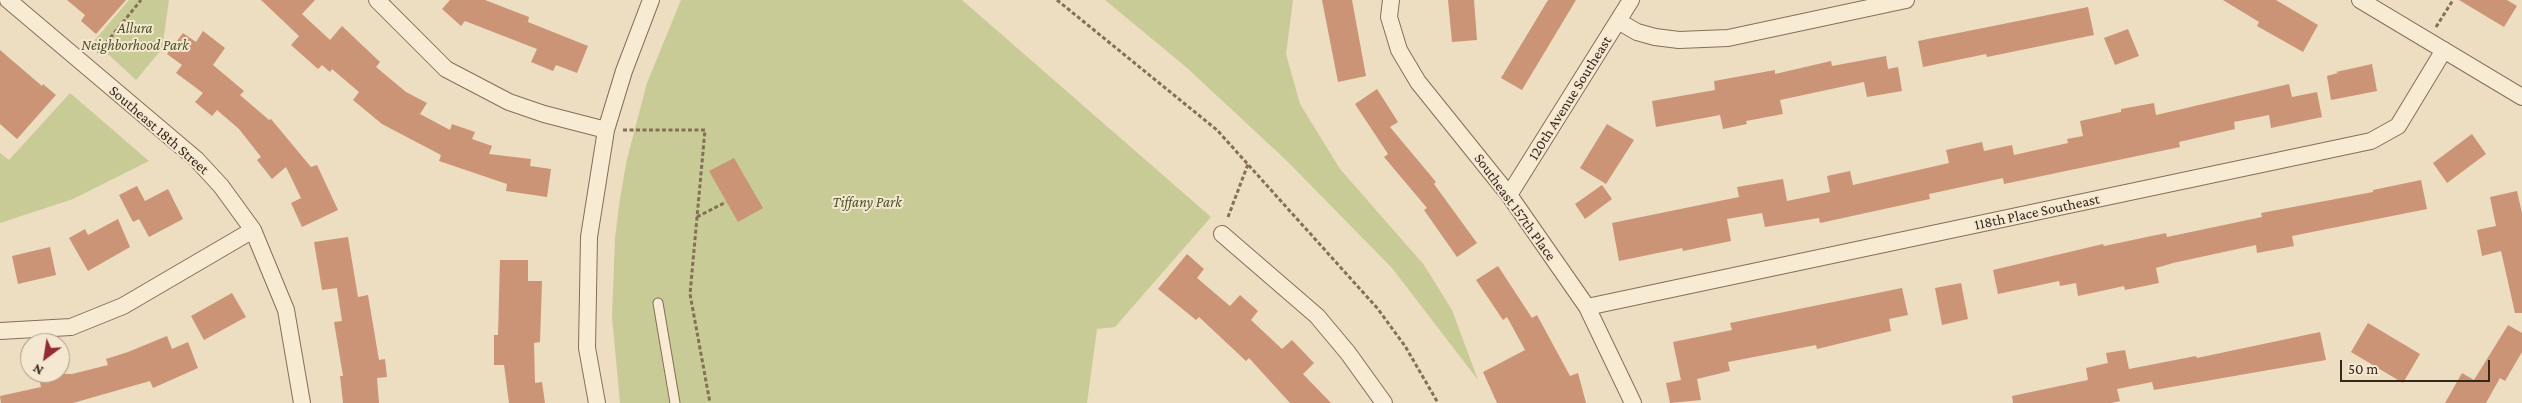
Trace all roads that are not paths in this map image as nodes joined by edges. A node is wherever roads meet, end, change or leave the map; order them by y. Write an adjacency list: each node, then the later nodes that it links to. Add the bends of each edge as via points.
1 (8, 0): 13 (street, Southeast 18th Street, via 196,159 221,186)
2 (377, 0): 11 (street, via 446,69 509,102)
3 (651, 0): 11 (street)
4 (1391, 0): 12 (street, Southeast 157th Place, via 1389,17 1399,50 1418,82)
5 (1631, 0): 8 (street, 120th Avenue Southeast)
6 (1906, 0): 8 (street, via 1728,38 1679,40 1654,37)
7 (2360, 0): 9 (street)
8 (1618, 21): 12 (street, 120th Avenue Southeast)
9 (2444, 50): 10 (street); 16 (street, 118th Place Southeast, via 2398,126 2371,141)
10 (2522, 97)
11 (606, 130): 19 (street, via 589,237 586,294 586,348)
12 (1509, 195): 16 (street, Southeast 157th Place)
13 (253, 230): 17 (street, via 123,306 71,327); 18 (street, Southeast 18th Street, via 286,310)
14 (1222, 234): 21 (street, via 1317,316)
15 (658, 303): 20 (lane)
16 (1587, 307): 22 (street, Southeast 157th Place)
17 (0, 331)
18 (302, 403)
19 (596, 403)
20 (675, 403)
21 (1384, 403)
22 (1633, 403)

